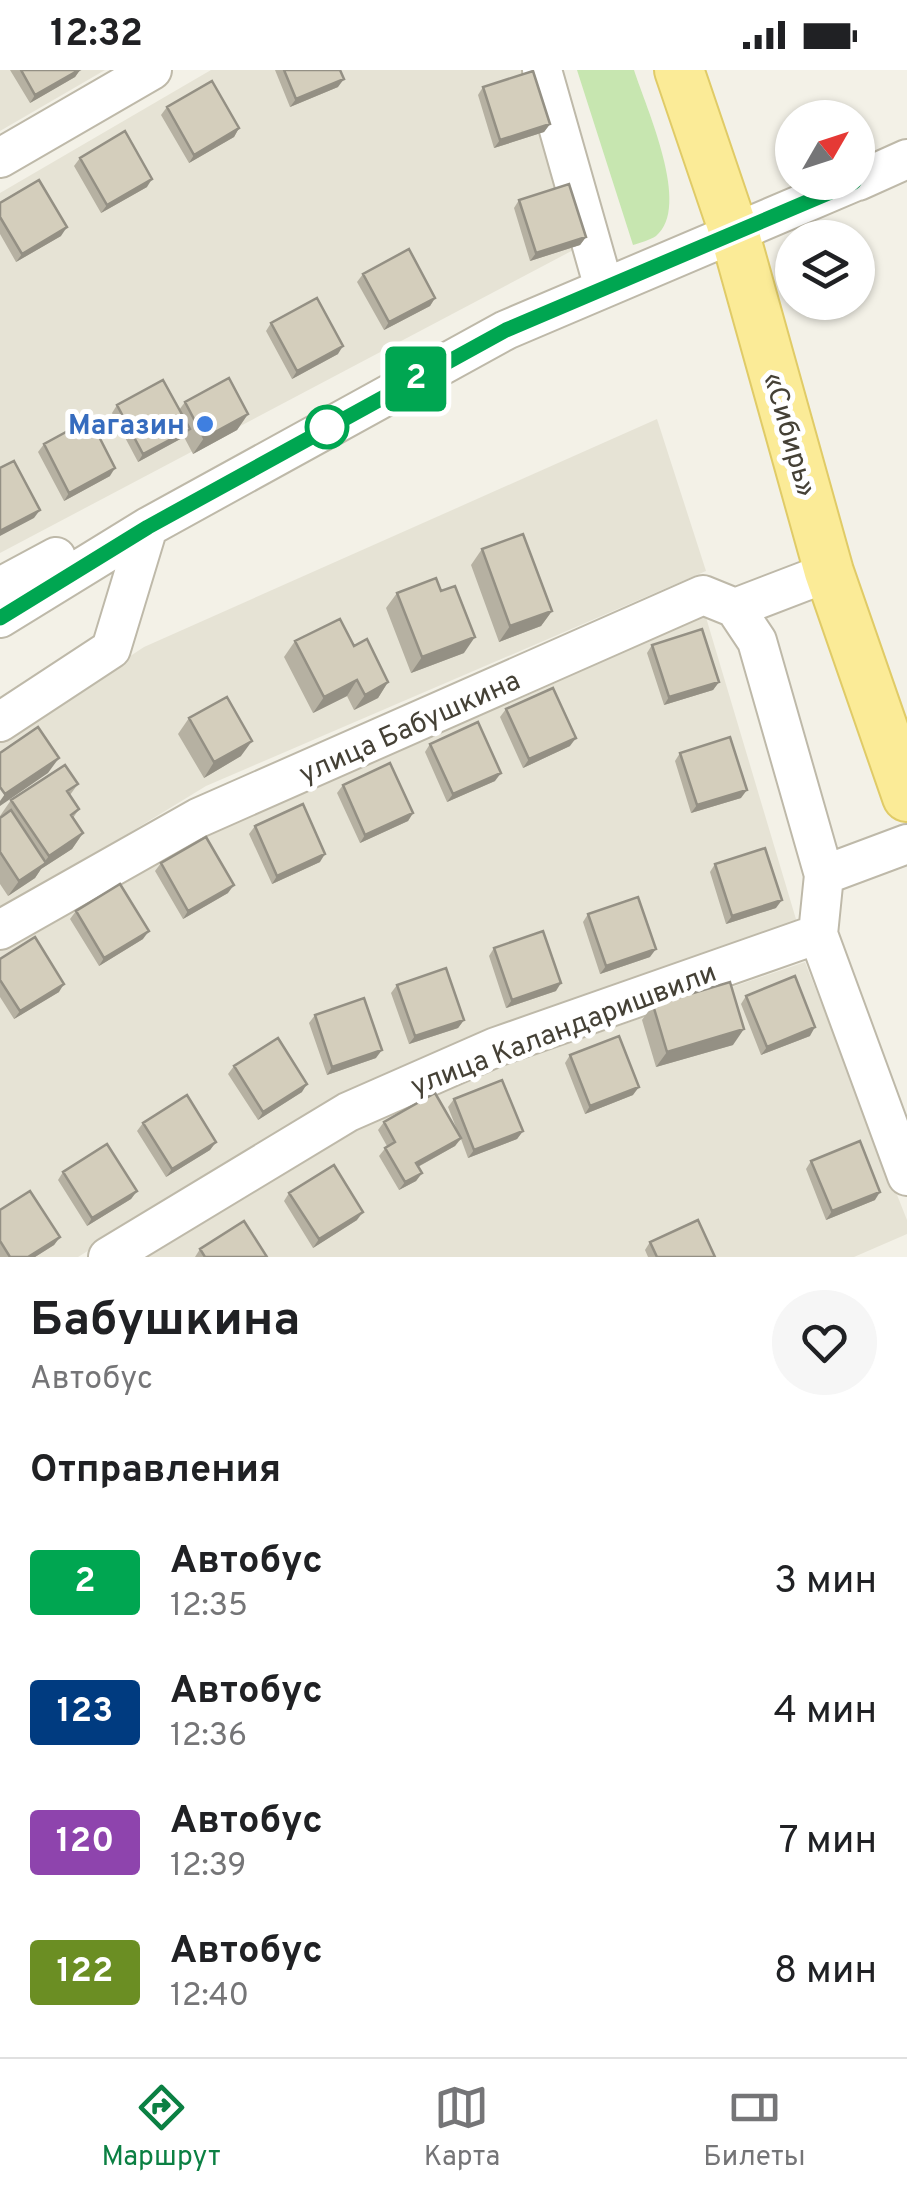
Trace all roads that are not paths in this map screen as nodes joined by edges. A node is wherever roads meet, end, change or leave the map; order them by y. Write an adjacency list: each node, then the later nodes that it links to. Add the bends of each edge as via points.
1 (152, 70): 4 (street)
2 (542, 70): 9 (street)
3 (680, 70): 8 (main road, «Сибирь»)
4 (0, 158)
5 (907, 159): 6 (street)
6 (875, 173)
7 (815, 200): 8 (street)
8 (736, 235): 9 (street); 12 (main road, «Сибирь»)
9 (604, 288): 10 (street, via 506,330)
10 (262, 462): 11 (street); 13 (street, via 141,511)
11 (148, 527): 15 (street); 16 (street, via 110,649)
12 (829, 572): 14 (street, улица Бабушкина); 17 (main road, «Сибирь»)
13 (0, 587)
14 (736, 608): 19 (street, via 757,641); 20 (street, улица Бабушкина, via 703,595 198,818)
15 (0, 618)
16 (0, 722)
17 (907, 797)
18 (907, 844): 19 (street)
19 (824, 876): 21 (street)
20 (0, 930)
21 (818, 934): 22 (street); 23 (street, улица Каландаришвили, via 496,1048 348,1112)
22 (907, 1176)
23 (108, 1257)

